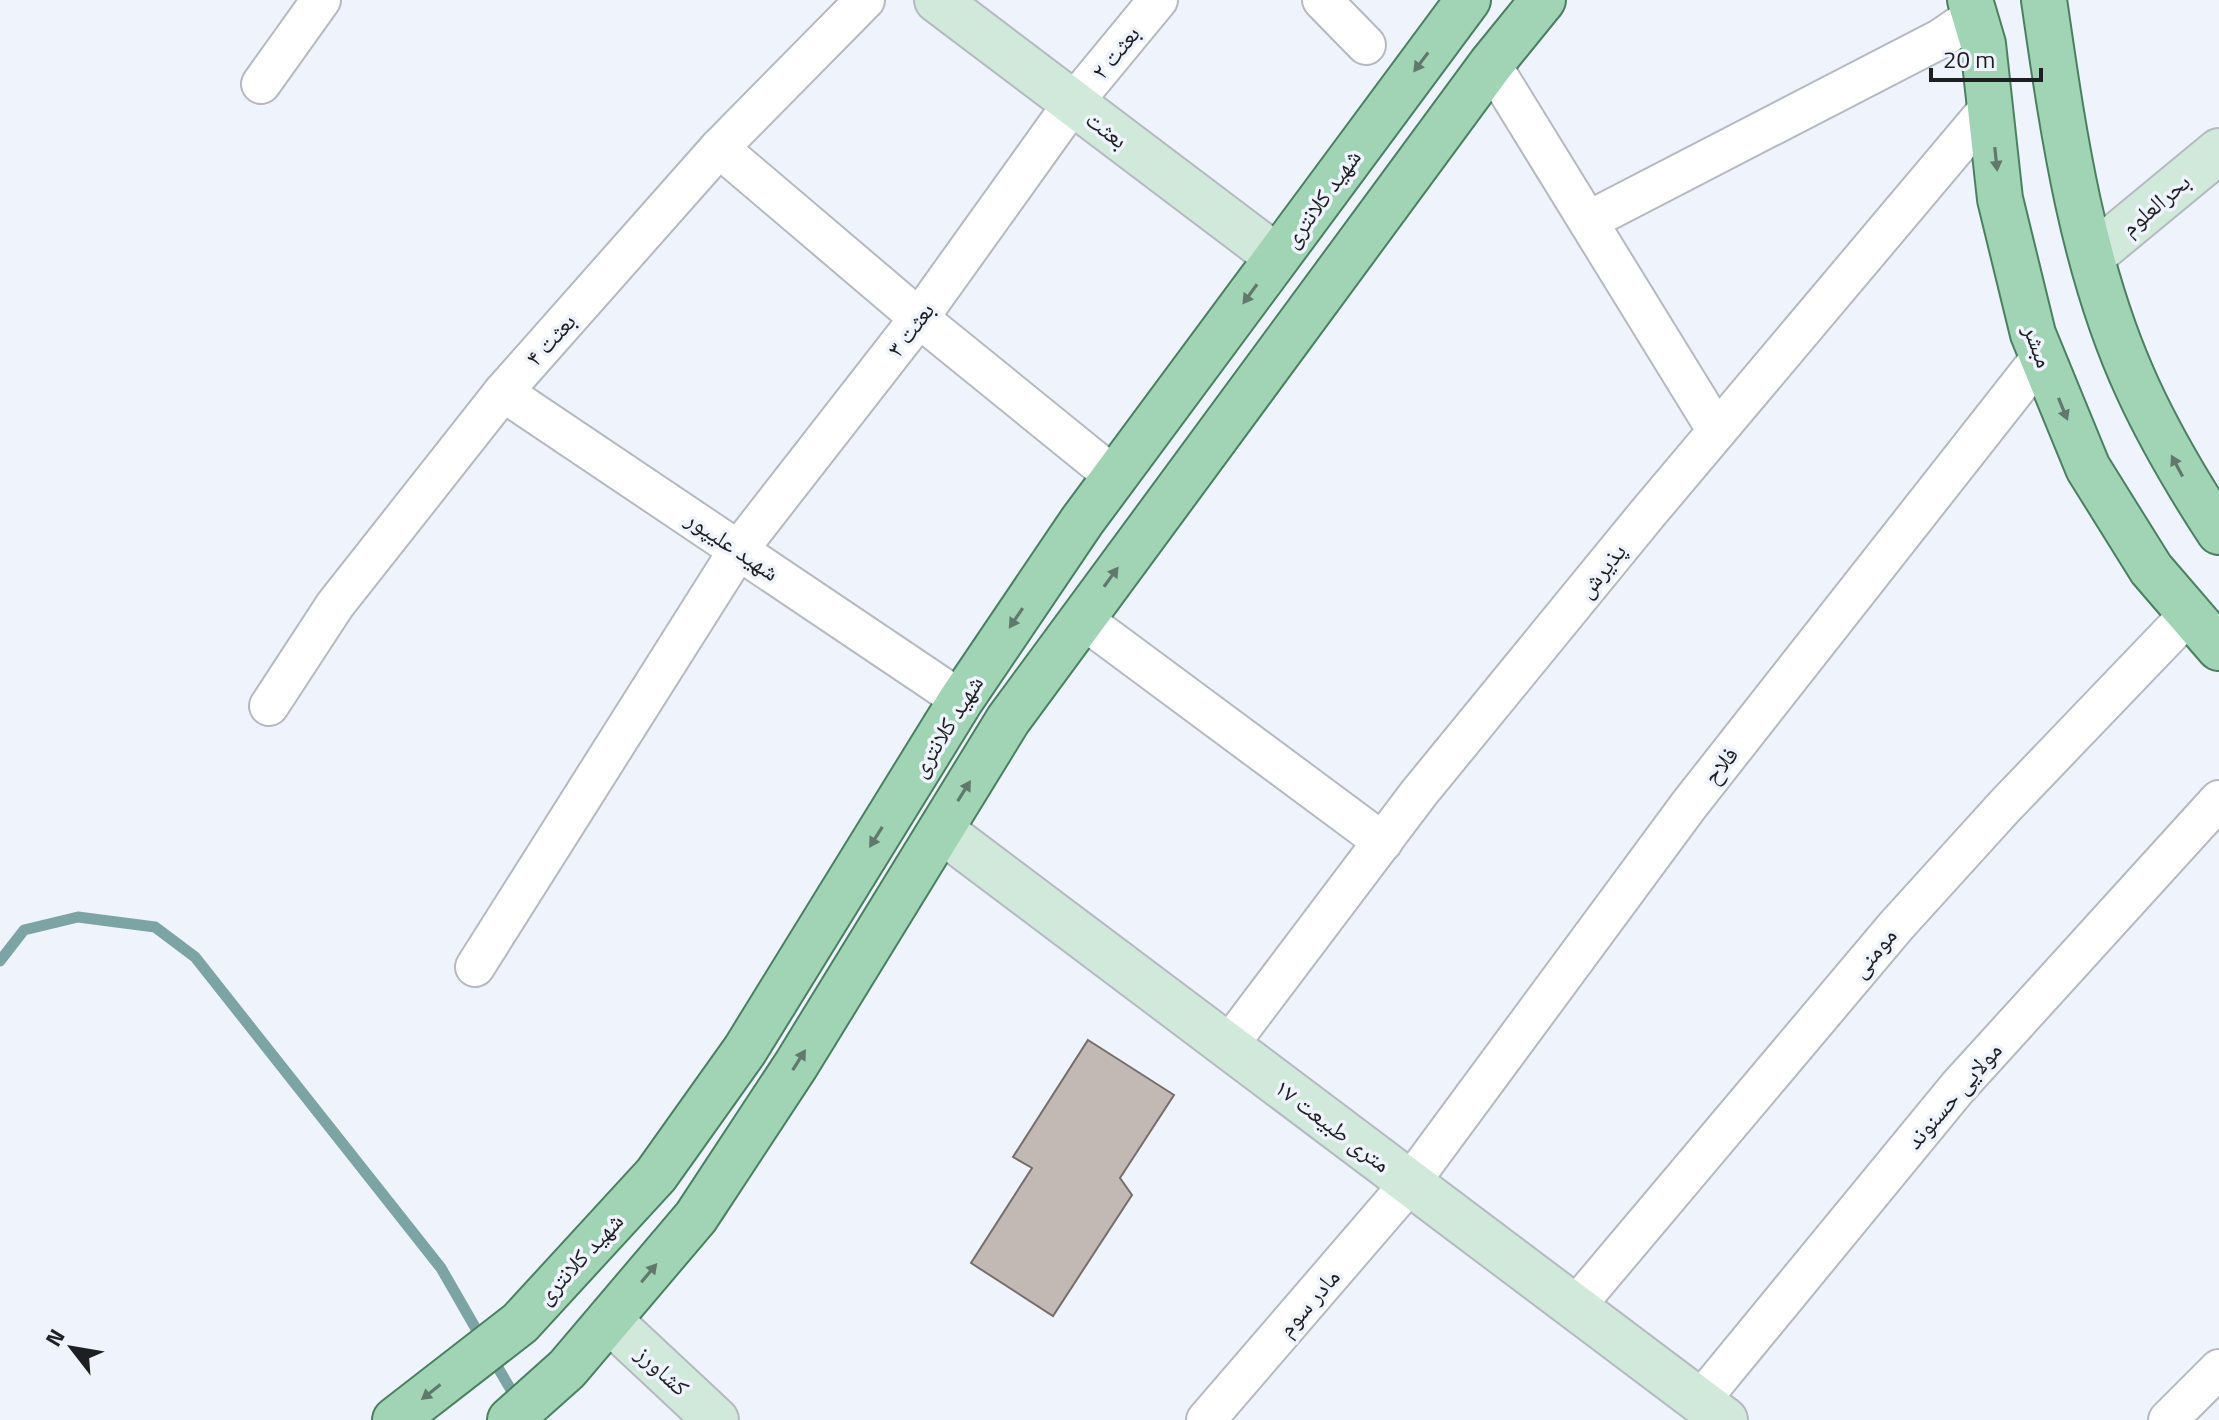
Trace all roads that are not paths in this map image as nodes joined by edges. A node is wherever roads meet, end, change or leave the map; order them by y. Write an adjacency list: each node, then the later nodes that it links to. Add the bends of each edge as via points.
1 (321, 0): 12 (street)
2 (865, 0): 15 (street, بعثت ۴)
3 (937, 0): 13 (street, بعثت)
4 (1158, 0): 13 (street, بعثت ۲)
5 (1322, 0): 10 (street)
6 (1468, 0): 19 (main road, شهید کلانتری, one-way to 19)
7 (1543, 0): 11 (main road, شهید کلانتری)
8 (2044, 0): 18 (main road, via 2078,204)
9 (1972, 8): 14 (main road, مبشر, via 1983,44); 17 (street, via 1940,39)
10 (1366, 45)
11 (1491, 64): 17 (street); 28 (main road, شهید کلانتری, one-way to 11)
12 (261, 84)
13 (1073, 103): 19 (street, بعثت); 20 (street, بعثت ۳)
14 (1990, 107): 21 (main road, مبشر, one-way to 21, via 2000,199); 23 (street, پذیرش)
15 (719, 148): 20 (street); 22 (street, بعثت ۴)
16 (2219, 151): 18 (street, بحرالعلوم)
17 (1588, 221): 23 (street)
18 (2092, 256): 25 (main road, one-way to 18, via 2180,473 2137,387)
19 (1277, 257): 24 (main road, شهید کلانتری, one-way to 24)
20 (919, 318): 24 (street); 26 (street, بعثت ۳)
21 (2042, 356): 27 (main road, مبشر, one-way to 27, via 2088,468 2151,569); 37 (street, فلاح, via 1689,805)
22 (503, 392): 26 (street, شهید علیپور); 31 (street, بعثت ۴, via 335,605)
23 (1717, 431): 34 (street, پذیرش)
24 (1115, 477): 30 (main road, شهید کلانتری, one-way to 30)
25 (2219, 532)
26 (739, 549): 30 (street, شهید علیپور); 35 (street, بعثت ۳)
27 (2190, 613): 29 (main road, مبشر); 38 (street, مومنی, via 1896,926)
28 (1081, 618): 33 (main road, شهید کلانتری, one-way to 28, via 1008,720); 34 (street)
29 (2219, 648)
30 (961, 700): 43 (main road, شهید کلانتری, one-way to 43, via 745,1050 656,1175 520,1323)
31 (269, 706)
32 (2219, 800): 42 (street, مولایی حسنوند, via 1958,1087)
33 (941, 830): 36 (street, ۱۷ متری طبیعت); 39 (main road, شهید کلانتری, one-way to 33, via 696,1217)
34 (1383, 842): 36 (street, پذیرش)
35 (475, 967)
36 (1228, 1046): 37 (street, ۱۷ متری طبیعت)
37 (1410, 1183): 38 (street, ۱۷ متری طبیعت); 45 (street, مادر سوم)
38 (1575, 1307): 42 (street, ۱۷ متری طبیعت)
39 (609, 1320): 41 (main road, شهید کلانتری, via 567,1369); 44 (street, کشاورز)
40 (2219, 1369): 46 (street)
41 (525, 1406)
42 (1712, 1410)
43 (395, 1420)
44 (716, 1420)
45 (1206, 1420)
46 (2168, 1420)

